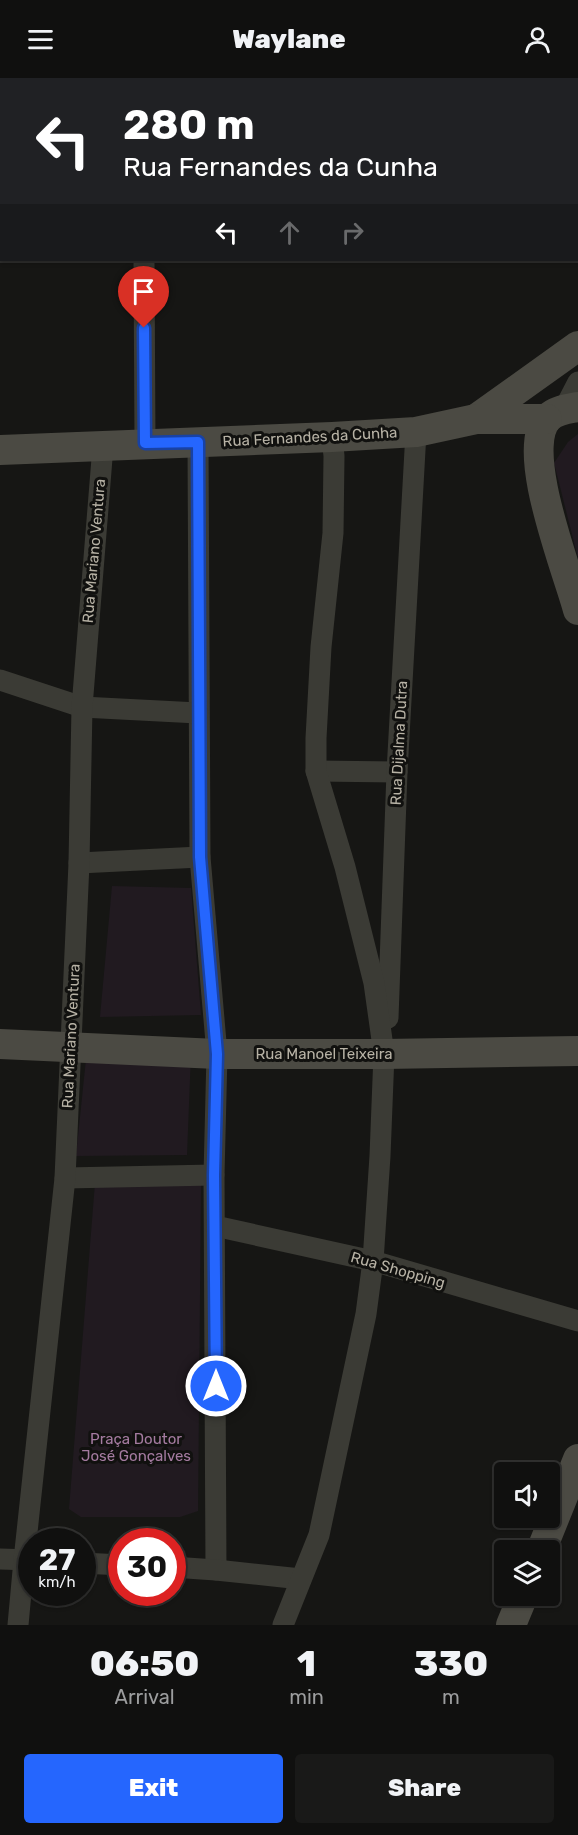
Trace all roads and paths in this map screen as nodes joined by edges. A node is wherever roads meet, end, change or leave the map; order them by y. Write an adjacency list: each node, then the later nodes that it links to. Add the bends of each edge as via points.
1 (144, 261): 9 (street)
2 (578, 346): 5 (street)
3 (578, 382): 4 (street)
4 (563, 412): 5 (street, Rua Fernandes da Cunha); 12 (street, via 542,429 537,444 538,467)
5 (476, 419): 6 (street, Rua Fernandes da Cunha)
6 (416, 432): 7 (street, Rua Fernandes da Cunha); 17 (street, Rua Dijalma Dutra)
7 (332, 437): 8 (street, Rua Fernandes da Cunha); 16 (street, via 333,533 321,647)
8 (198, 442): 9 (street, Rua Fernandes da Cunha); 15 (street)
9 (145, 443): 10 (street, Rua Fernandes da Cunha)
10 (103, 446): 11 (street, Rua Fernandes da Cunha); 14 (street, Rua Mariano Ventura)
11 (0, 450)
12 (578, 610)
13 (0, 680): 14 (street)
14 (82, 707): 15 (street); 19 (street, Rua Mariano Ventura)
15 (198, 713): 18 (street)
16 (316, 771): 17 (street); 24 (street, via 364,939)
17 (397, 772): 24 (street, Rua Dijalma Dutra)
18 (200, 857): 19 (street); 23 (street)
19 (80, 863): 21 (street, Rua Mariano Ventura)
20 (0, 1044): 21 (street, Rua Manoel Teixeira)
21 (70, 1047): 23 (street, Rua Manoel Teixeira); 26 (street, Rua Mariano Ventura)
22 (578, 1051): 24 (street, Rua Manoel Teixeira)
23 (217, 1054): 24 (street, Rua Manoel Teixeira); 25 (street)
24 (384, 1054): 28 (street)
25 (214, 1175): 26 (street); 27 (street)
26 (65, 1178): 31 (street, Rua Mariano Ventura)
27 (215, 1226): 28 (street, Rua Shopping); 36 (street)
28 (373, 1261): 29 (street, Rua Shopping); 37 (street, via 366,1314 319,1535)
29 (578, 1321)
30 (578, 1459): 32 (street)
31 (31, 1528)
32 (545, 1540)
33 (0, 1559): 34 (street)
34 (18, 1560)
35 (186, 1568): 36 (street)
36 (216, 1570): 37 (street)
37 (301, 1579): 41 (street)
38 (21, 1606): 40 (street, Rua Mariano Ventura)
39 (519, 1606): 42 (street)
40 (18, 1625)
41 (283, 1625)
42 (511, 1625)

